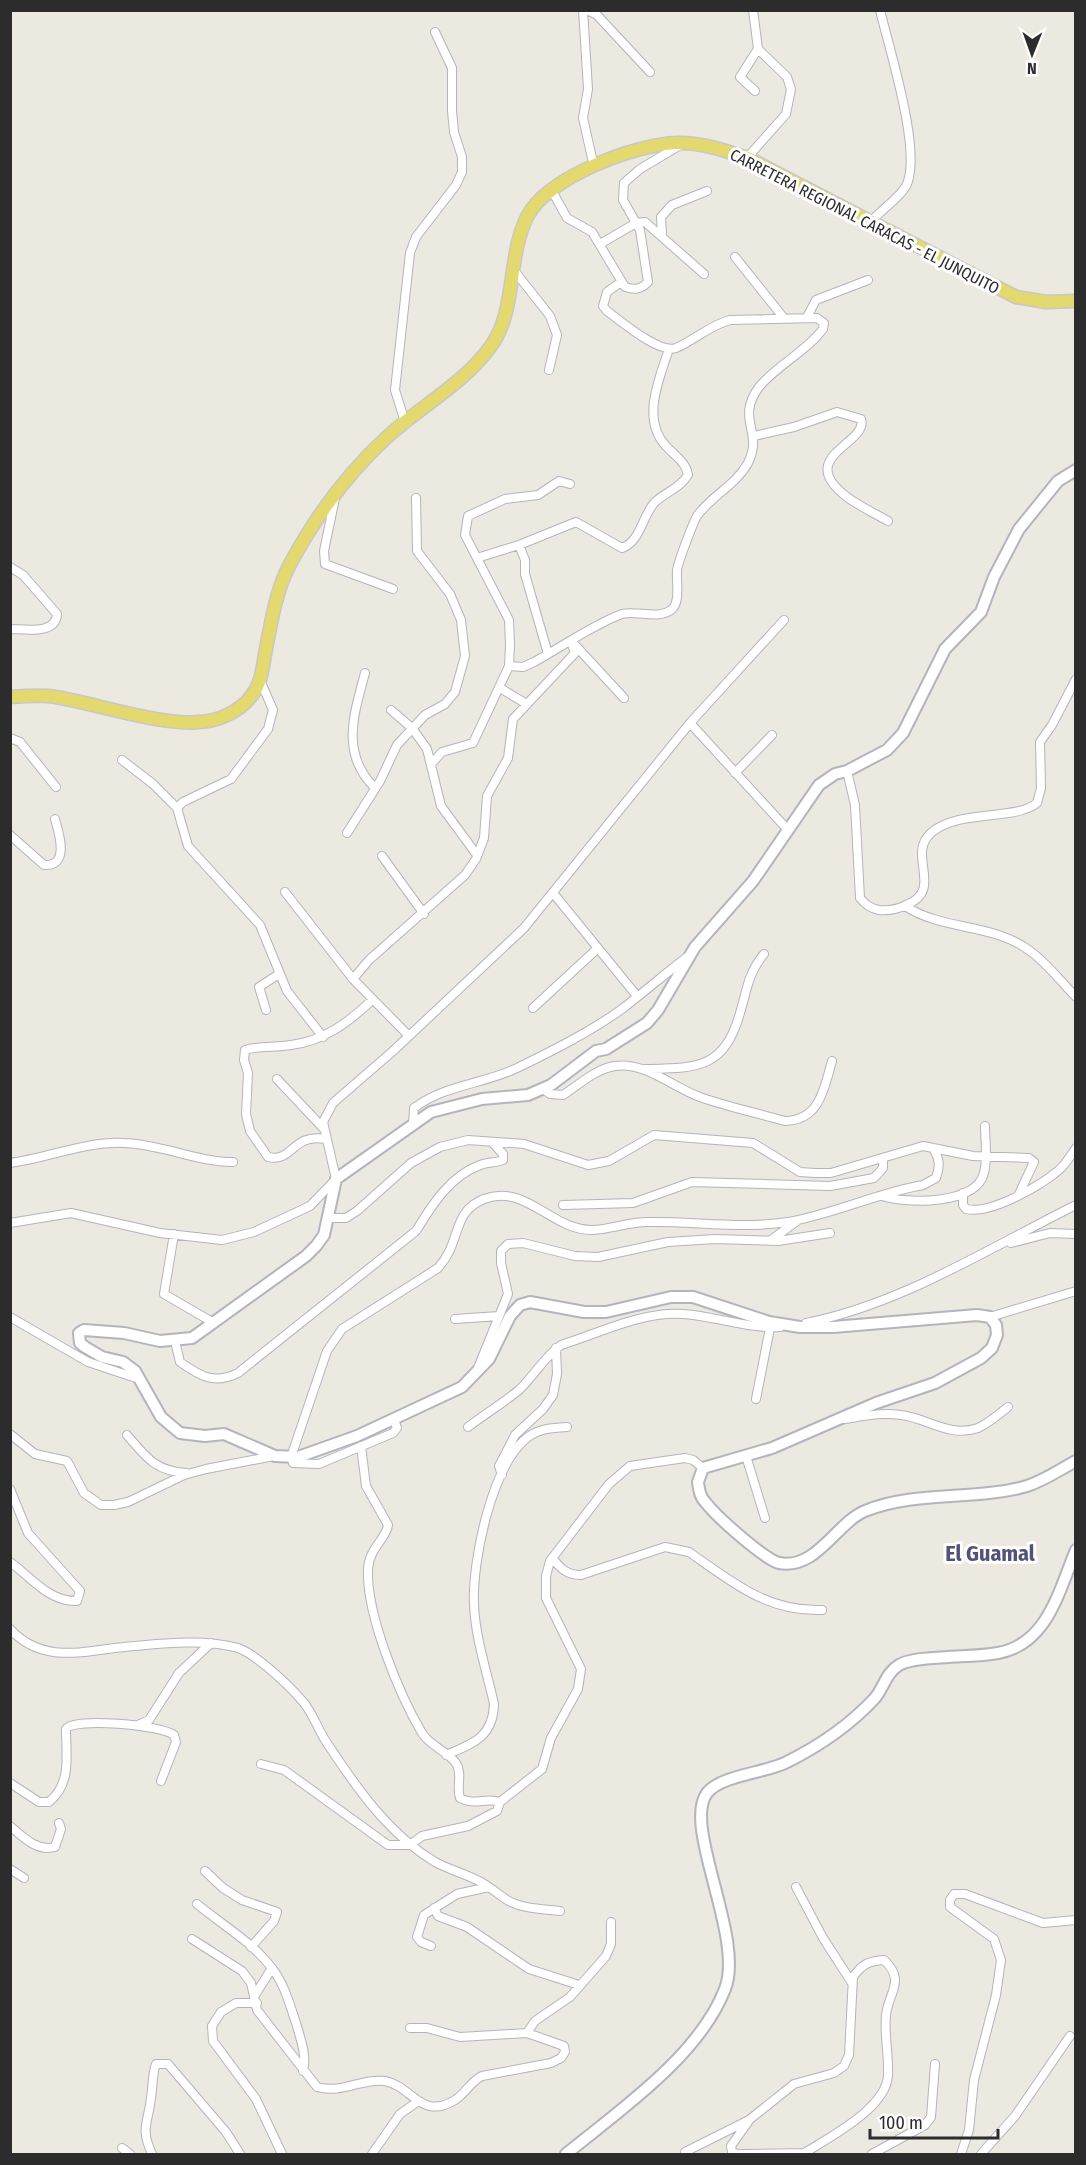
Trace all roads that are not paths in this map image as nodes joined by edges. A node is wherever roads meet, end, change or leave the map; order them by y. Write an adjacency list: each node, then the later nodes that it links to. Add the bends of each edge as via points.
1 (585, 10): 6 (street, via 597,15); 10 (street, via 588,89 583,118)
2 (753, 10): 5 (street)
3 (880, 10): 13 (street, via 911,143 906,186)
4 (435, 32): 27 (street, via 453,68 452,111 462,172 416,237 410,252 395,390)
5 (758, 49): 7 (street, via 740,77); 9 (street, via 787,77 791,89 786,114)
6 (650, 72)
7 (755, 91)
8 (683, 143): 9 (main road, CARRETERA REGIONAL CARACAS - EL JUNQUITO); 10 (main road, CARRETERA REGIONAL CARACAS - EL JUNQUITO, via 638,149); 14 (street, via 624,183 622,200)
9 (747, 158): 13 (main road, CARRETERA REGIONAL CARACAS - EL JUNQUITO)
10 (594, 167): 11 (main road, CARRETERA REGIONAL CARACAS - EL JUNQUITO)
11 (552, 191): 16 (street, via 567,218 592,232); 18 (main road, CARRETERA REGIONAL CARACAS - EL JUNQUITO, via 527,217)
12 (707, 191): 15 (street, via 672,205 661,217)
13 (871, 222): 22 (main road, CARRETERA REGIONAL CARACAS - EL JUNQUITO, via 1016,297)
14 (636, 223): 15 (street, via 645,222); 16 (street); 21 (street, via 648,282 636,290)
15 (662, 234): 19 (street)
16 (600, 244): 21 (street)
17 (735, 257): 23 (street)
18 (513, 269): 26 (street, via 550,316 556,335); 27 (main road, CARRETERA REGIONAL CARACAS - EL JUNQUITO, via 500,332 490,347)
19 (704, 273)
20 (868, 280): 24 (street, via 816,300)
21 (621, 282): 25 (street, via 603,298 603,306 660,347)
22 (1076, 301)
23 (783, 317): 24 (street); 25 (street, via 718,323)
24 (807, 317): 28 (street, via 824,322 823,329 761,385 749,403 747,414)
25 (669, 349): 34 (street, via 652,411 664,444 687,466 688,475 683,483 655,503 630,545 622,548 576,522)
26 (549, 370)
27 (405, 422): 31 (main road, CARRETERA REGIONAL CARACAS - EL JUNQUITO)
28 (754, 436): 33 (street, via 837,412 861,419 860,431 833,454 828,471 832,483 847,497); 40 (street, via 747,465 697,516 676,568 676,602 671,610 660,614 621,614)
29 (1076, 470): 57 (street, via 1058,481 1019,529 981,612 945,649 903,733 887,750)
30 (570, 484): 35 (street, via 559,481 538,495 505,499 468,516 465,536)
31 (336, 493): 37 (street, via 325,564); 44 (main road, CARRETERA REGIONAL CARACAS - EL JUNQUITO, via 287,570)
32 (416, 498): 52 (street, via 417,551 450,594 461,620 465,656 455,692)
33 (888, 521)
34 (519, 545): 35 (street); 41 (street)
35 (477, 558): 42 (street, via 509,620)
36 (10, 567): 39 (street, via 23,575 57,614 57,621 38,629)
37 (393, 589)
38 (784, 620): 51 (street)
39 (10, 629)
40 (571, 641): 41 (street); 48 (street); 49 (street, via 575,653)
41 (548, 654): 42 (street, via 523,667)
42 (508, 666): 46 (street)
43 (365, 673): 60 (street, via 353,721 352,751 364,777)
44 (260, 680): 47 (main road, CARRETERA REGIONAL CARACAS - EL JUNQUITO, via 242,706 212,722 176,722 50,696); 61 (street, via 273,710 268,729 231,779)
45 (1076, 680): 70 (street, via 1040,742 1041,788 1037,803 1025,809 960,820 932,832 922,852 924,891 917,901)
46 (500, 688): 49 (street); 56 (street, via 473,743 442,752)
47 (10, 697)
48 (624, 698)
49 (525, 703): 66 (street, via 513,719 508,758 488,796 484,838)
50 (392, 710): 52 (street)
51 (690, 723): 58 (street); 69 (street)
52 (412, 728): 56 (street); 60 (street, via 397,745)
53 (772, 735): 58 (street)
54 (10, 738): 59 (street, via 20,742)
55 (122, 760): 61 (street)
56 (432, 763): 66 (street, via 441,806)
57 (847, 771): 63 (street, via 819,785); 70 (street, via 855,805 860,898 867,906 880,910)
58 (735, 773): 63 (street)
59 (56, 787)
60 (375, 788): 64 (street)
61 (177, 808): 75 (street, via 188,846 260,925)
62 (54, 819): 65 (street, via 61,852 52,865 44,865)
63 (787, 829): 73 (street, via 753,881)
64 (346, 833)
65 (10, 835)
66 (477, 855): 71 (street, via 465,875)
67 (381, 856): 71 (street)
68 (285, 892): 76 (street)
69 (553, 893): 72 (street); 82 (street, via 524,928)
70 (905, 906): 78 (street, via 934,921 976,928 1030,950)
71 (424, 914): 76 (street, via 369,960)
72 (598, 948): 77 (street); 80 (street)
73 (690, 954): 77 (street); 87 (street, via 647,1023 606,1049 596,1051)
74 (764, 954): 85 (street, via 753,967 741,1013 720,1054 705,1063 681,1068)
75 (279, 974): 81 (street, via 259,987); 83 (street, via 287,991)
76 (353, 979): 79 (street)
77 (637, 996): 88 (street, via 581,1034 515,1069 424,1101 414,1108)
78 (1076, 997)
79 (372, 1000): 82 (street); 83 (street)
80 (533, 1008)
81 (266, 1010)
82 (408, 1035): 90 (street, via 333,1102 323,1122)
83 (323, 1037): 91 (street, via 291,1046 245,1050 244,1060 248,1073 249,1131 268,1157 283,1156 303,1139)
84 (832, 1061): 85 (street, via 819,1105 797,1120 785,1121 679,1089)
85 (642, 1069): 87 (street, via 621,1065 599,1070 563,1095)
86 (278, 1079): 90 (street)
87 (543, 1089): 88 (street, via 528,1095 454,1104)
88 (413, 1124): 99 (street)
89 (985, 1126): 95 (street)
90 (324, 1129): 91 (street)
91 (325, 1138): 99 (street)
92 (492, 1142): 96 (street, via 524,1144 588,1165 609,1161 662,1134 699,1141 753,1143 800,1172 831,1173); 105 (street, via 468,1140 440,1147 411,1163 357,1211 346,1218); 121 (street, via 503,1154 503,1160 482,1164 459,1176 434,1203 416,1231 238,1373 214,1380 201,1377 180,1362)
93 (933, 1148): 95 (street); 96 (street, via 915,1148); 102 (street, via 939,1158 936,1178)
94 (1076, 1148): 101 (street, via 1061,1168 1037,1187)
95 (985, 1156): 100 (street, via 985,1173 978,1185); 101 (street, via 1029,1158 1034,1162)
96 (883, 1158): 103 (street, via 882,1168 874,1178 830,1186 692,1182 633,1203)
97 (10, 1162): 98 (street, via 44,1158 94,1144 126,1143)
98 (233, 1162)
99 (336, 1179): 105 (street); 109 (street, via 310,1206 254,1232 222,1240)
100 (963, 1193): 101 (street, via 966,1209 978,1212); 102 (street, via 911,1202)
101 (1019, 1194)
102 (881, 1196): 106 (street)
103 (563, 1205)
104 (1076, 1205): 112 (street)
105 (329, 1218): 118 (street, via 324,1235 306,1256)
106 (800, 1219): 111 (street); 135 (street, via 752,1223 644,1222 575,1229 524,1200 504,1194 483,1200 465,1211 448,1257 438,1268 342,1329 327,1351)
107 (10, 1223): 109 (street, via 71,1213)
108 (830, 1233): 111 (street)
109 (174, 1234): 118 (street, via 164,1294)
110 (1076, 1234): 112 (street, via 1050,1233)
111 (771, 1240): 114 (street, via 668,1242 598,1257 508,1244 501,1251 501,1263 508,1294)
112 (1000, 1246): 119 (street, via 846,1316)
113 (1076, 1291): 116 (street)
114 (499, 1316): 117 (street); 123 (street)
115 (10, 1317): 124 (street, via 88,1362)
116 (990, 1317): 119 (street); 128 (street, via 997,1335 992,1348 981,1358 935,1383 876,1402)
117 (455, 1319)
118 (214, 1323): 121 (street, via 192,1338)
119 (795, 1326): 120 (street); 123 (street, via 769,1322 693,1297 671,1297 606,1312 530,1302 520,1305 510,1316 489,1359)
120 (770, 1328): 122 (street, via 714,1317 670,1314 643,1318); 125 (street)
121 (175, 1341): 124 (street, via 96,1330 78,1333 80,1343 102,1357 123,1362)
122 (556, 1348): 129 (street, via 518,1390); 140 (street, via 553,1395 507,1447 499,1466)
123 (476, 1375): 127 (street, via 462,1387)
124 (139, 1380): 134 (street, via 162,1417 180,1433 224,1434)
125 (756, 1400)
126 (1008, 1407): 128 (street, via 978,1428 960,1431 902,1415)
127 (394, 1419): 133 (street, via 397,1428 393,1434); 135 (street, via 314,1454)
128 (841, 1420): 136 (street)
129 (468, 1427)
130 (567, 1427): 140 (street, via 544,1428 527,1438)
131 (10, 1434): 139 (street, via 35,1454 67,1461 84,1493 101,1505 128,1502)
132 (127, 1435): 139 (street, via 158,1467)
133 (361, 1446): 135 (street, via 319,1464 293,1463); 150 (street, via 366,1486 388,1525 388,1531 371,1554 370,1598 396,1678 423,1734)
134 (275, 1456): 135 (street); 139 (street)
135 (291, 1456)
136 (746, 1456): 138 (street); 142 (street)
137 (1076, 1461): 138 (street, via 1025,1486 873,1507 852,1516 806,1559 791,1563 779,1563 764,1556 705,1503 698,1482)
138 (703, 1468): 144 (street, via 686,1458 630,1466 609,1484)
139 (191, 1473)
140 (502, 1475): 150 (street, via 481,1532 474,1605 494,1720 488,1732)
141 (10, 1489): 145 (street, via 28,1533 80,1591 80,1596 77,1601 70,1601 51,1595)
142 (765, 1518)
143 (1076, 1550): 189 (street, via 1037,1634 999,1653 900,1664 886,1676 876,1696 822,1743 785,1764 723,1783 705,1795 700,1810 711,1875 728,1936 725,1988 680,2058)
144 (552, 1558): 146 (street, via 562,1570 581,1575 665,1547 679,1548 758,1598 776,1605); 154 (street, via 546,1576 546,1598 582,1676 551,1738 542,1769)
145 (10, 1562)
146 (822, 1610)
147 (10, 1629): 148 (street, via 47,1652 69,1655 133,1646)
148 (211, 1643): 149 (street, via 179,1673 149,1720); 157 (street, via 242,1650 305,1703 328,1745 369,1802)
149 (138, 1725): 152 (street, via 174,1735 176,1742); 153 (street, via 69,1725 66,1779 58,1795 49,1802 39,1802)
150 (446, 1755): 154 (street, via 459,1771 460,1798 468,1803)
151 (261, 1764): 157 (street, via 284,1770 388,1845)
152 (161, 1781)
153 (10, 1783)
154 (500, 1802): 157 (street, via 497,1811 468,1827 422,1836)
155 (59, 1823): 156 (street, via 55,1847 46,1849)
156 (10, 1826)
157 (410, 1845): 161 (street)
158 (10, 1869): 160 (street)
159 (206, 1870): 170 (street, via 242,1900 277,1912 274,1921)
160 (24, 1878)
161 (489, 1887): 164 (street, via 457,1894); 165 (street, via 509,1901)
162 (796, 1887): 172 (street)
163 (197, 1904): 170 (street)
164 (434, 1908): 169 (street, via 424,1915 417,1936); 173 (street, via 438,1916 467,1927 529,1969)
165 (560, 1911)
166 (1076, 1920): 193 (street, via 1043,1923 965,1894 954,1894 950,1900 950,1907 994,1939 1001,1960)
167 (611, 1922): 173 (street, via 611,1944 606,1956)
168 (192, 1939): 174 (street, via 242,1971)
169 (431, 1946)
170 (250, 1947): 171 (street)
171 (272, 1968): 174 (street); 179 (street, via 287,1995 303,2046)
172 (852, 1983): 181 (street, via 849,2055 844,2066 834,2073 794,2084); 191 (street, via 860,1967 870,1960 884,1960 893,1969 896,1984 886,2013 888,2078 870,2109)
173 (579, 1985): 176 (street, via 570,1997 535,2021)
174 (256, 1999): 179 (street, via 257,2010); 187 (street, via 236,2002 221,2012 212,2026 213,2041 256,2099)
175 (410, 2028): 176 (street, via 427,2028 460,2037)
176 (527, 2033): 180 (street, via 564,2046 565,2052 551,2063 482,2076 472,2081 456,2100 442,2105 424,2106)
177 (1070, 2036): 194 (street, via 1015,2116)
178 (935, 2064): 192 (street, via 931,2117 925,2125)
179 (303, 2071): 180 (street, via 317,2087 328,2090 386,2081)
180 (417, 2102): 188 (street, via 400,2114)
181 (749, 2120): 183 (street); 190 (street, via 732,2146 732,2152)
182 (122, 2148): 184 (street)
183 (685, 2152)
184 (130, 2154)
185 (152, 2154): 186 (street, via 145,2139 144,2123 154,2070 161,2063 168,2064)
186 (240, 2154)
187 (282, 2154)
188 (372, 2154)
189 (566, 2154)
190 (740, 2154): 191 (street)
191 (804, 2154)
192 (872, 2154)
193 (961, 2154)
194 (981, 2154)

